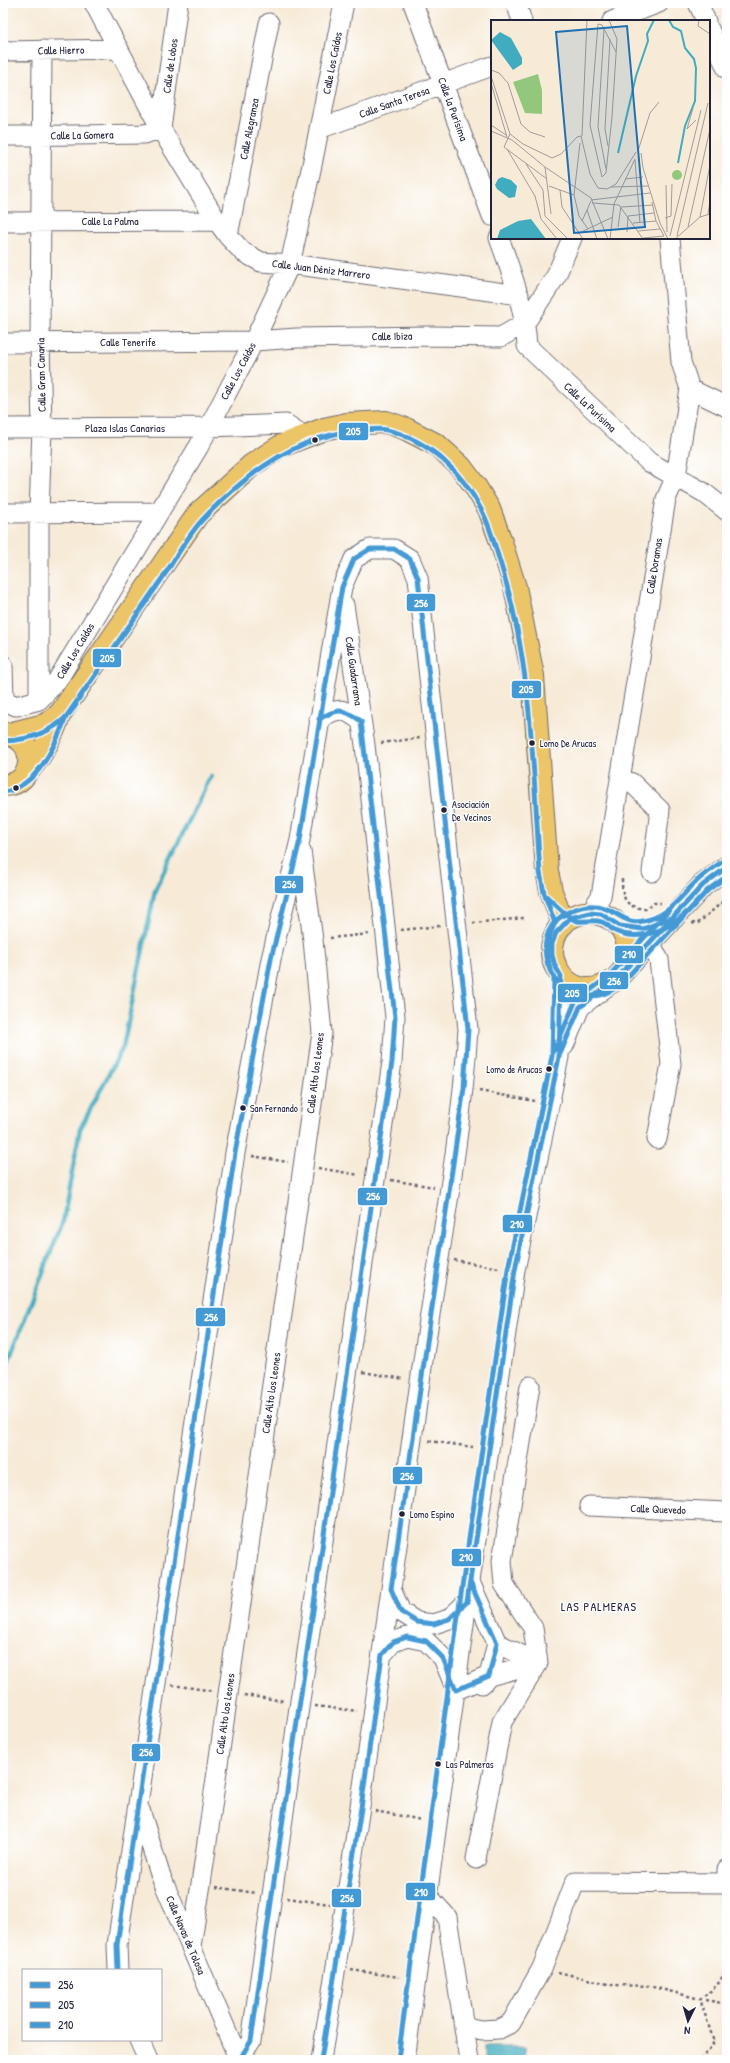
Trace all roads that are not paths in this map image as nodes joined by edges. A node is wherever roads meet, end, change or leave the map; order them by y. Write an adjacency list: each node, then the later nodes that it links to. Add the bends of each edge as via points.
1 (94, 3): 13 (street, Calle Juan Déniz Marrero)
2 (178, 3): 19 (street, Calle de Lobos)
3 (344, 3): 20 (street, Calle Los Caídos)
4 (413, 3): 18 (street, Calle la Purísima)
5 (516, 3): 8 (street)
6 (659, 3): 9 (street)
7 (698, 3): 10 (street)
8 (522, 20)
9 (615, 20)
10 (706, 20)
11 (269, 23): 27 (street, Calle Alegranza)
12 (710, 31): 17 (street)
13 (119, 49): 14 (street, Calle Hierro); 19 (street, Calle Juan Déniz Marrero)
14 (42, 50): 15 (street, Calle Hierro); 22 (street, Calle Gran Canaria)
15 (3, 51)
16 (491, 66): 18 (street, Calle Santa Teresa)
17 (727, 69)
18 (444, 84): 20 (street, Calle Santa Teresa); 23 (street, Calle la Purísima)
19 (161, 129): 22 (street, Calle La Gomera, via 144,134); 24 (street, Calle Juan Déniz Marrero)
20 (319, 129): 31 (street, Calle Los Caídos)
21 (3, 136): 22 (street, Calle La Gomera)
22 (42, 136): 26 (street, Calle Gran Canaria)
23 (491, 213)
24 (217, 221): 26 (street, Calle La Palma); 27 (street, Calle Juan Déniz Marrero)
25 (3, 222): 26 (street, Calle La Palma)
26 (41, 222): 35 (street, Calle Gran Canaria)
27 (228, 236): 31 (street, Calle Juan Déniz Marrero, via 243,252 261,262)
28 (500, 239): 32 (street)
29 (572, 239): 33 (street, via 556,276)
30 (670, 239): 37 (street, Calle Doramas, via 681,362)
31 (290, 264): 32 (street, Calle Juan Déniz Marrero); 34 (street, Calle Los Caídos)
32 (519, 296): 33 (street)
33 (526, 323): 34 (street, Calle Ibiza, via 501,337 297,338); 43 (street, Calle la Purísima, via 527,346 649,462)
34 (254, 341): 35 (street, Calle Tenerife); 39 (street, Calle Los Caídos)
35 (40, 342): 36 (street, Calle Tenerife); 41 (street, Calle Gran Canaria)
36 (3, 343)
37 (690, 389): 38 (street); 43 (street, Calle Doramas)
38 (727, 407)
39 (209, 427): 41 (street, Plaza Islas Canarias); 42 (street, Plaza Islas Canarias, via 286,424); 46 (street, Calle Los Caídos)
40 (3, 428): 41 (street, Plaza Islas Canarias)
41 (42, 428): 45 (street, Calle Gran Canaria)
42 (304, 436): 51 (main road, via 281,446 252,465 198,514); 61 (main road, via 324,429 367,422 386,422 406,429 437,445 461,467 489,508 515,587 533,676 545,854 551,891)
43 (676, 476): 44 (street, Calle la Purísima, via 703,492); 56 (street, Calle Doramas, via 666,499)
44 (727, 511)
45 (39, 512): 46 (street); 47 (street); 50 (street, Calle Gran Canaria)
46 (159, 512): 50 (street, Calle Los Caídos, via 57,681)
47 (3, 513)
48 (342, 587): 52 (street); 53 (street, Calle Guadarrama); 73 (street, via 354,559 370,549 394,549 410,559 418,578 468,1029 464,1088)
49 (3, 665): 50 (street, via 4,700 16,706)
50 (39, 700)
51 (60, 714): 54 (main road, via 44,725); 55 (main road, via 56,728 35,764)
52 (318, 719): 53 (street, via 334,710 346,710); 58 (street)
53 (361, 721): 90 (street, Calle Guadarrama, via 395,1017 392,1062 251,2041)
54 (6, 734): 55 (main road, via 25,744 29,752)
55 (28, 770): 57 (main road, via 23,778 15,783)
56 (620, 779): 60 (street, via 632,783 660,810); 61 (street, Calle Doramas)
57 (3, 785)
58 (300, 840): 81 (street, via 271,959 235,1153); 86 (street, Calle Alto los Leones, via 322,1033)
59 (727, 866): 62 (main road, via 703,885)
60 (652, 872)
61 (583, 912): 63 (main road, via 601,914); 65 (main road, via 556,933 552,944 555,966)
62 (673, 917): 63 (main road, via 643,929); 64 (main road)
63 (616, 922): 66 (main road, via 626,937 629,948 628,960)
64 (650, 942): 66 (main road); 68 (street, via 659,960 671,1064)
65 (561, 976): 66 (main road, via 570,984 588,990 599,989); 67 (street)
66 (619, 976): 67 (street, via 580,1007)
67 (559, 1057): 72 (street, via 515,1270)
68 (657, 1139)
69 (530, 1386): 77 (street, via 502,1561 504,1584 533,1628)
70 (589, 1506): 71 (street, Calle Quevedo)
71 (727, 1512)
72 (470, 1582): 74 (street); 75 (street)
73 (391, 1589): 74 (street, via 401,1612 417,1622 434,1624 448,1619); 76 (street)
74 (467, 1602): 79 (street)
75 (497, 1643): 77 (street); 78 (street)
76 (382, 1655): 79 (street, via 393,1642 407,1637 426,1641 443,1658); 92 (street, via 361,1808)
77 (538, 1663): 78 (street); 82 (street, via 502,1722)
78 (488, 1676): 79 (street); 80 (street)
79 (456, 1690): 80 (street)
80 (452, 1717): 85 (street)
81 (138, 1806): 86 (street, Calle Navas de Tolosa, via 160,1874); 87 (street, via 116,1945)
82 (476, 1859)
83 (727, 1869): 84 (street)
84 (727, 1883): 88 (street, via 576,1882 542,1968 511,2024 499,2029)
85 (428, 1896): 88 (street, via 447,1918); 93 (street)
86 (191, 1946): 90 (street, Calle Navas de Tolosa)
87 (118, 1969)
88 (464, 2027): 94 (street)
89 (139, 2041): 91 (street)
90 (239, 2059)
91 (148, 2060)
92 (321, 2060)
93 (405, 2060)
94 (469, 2060)

